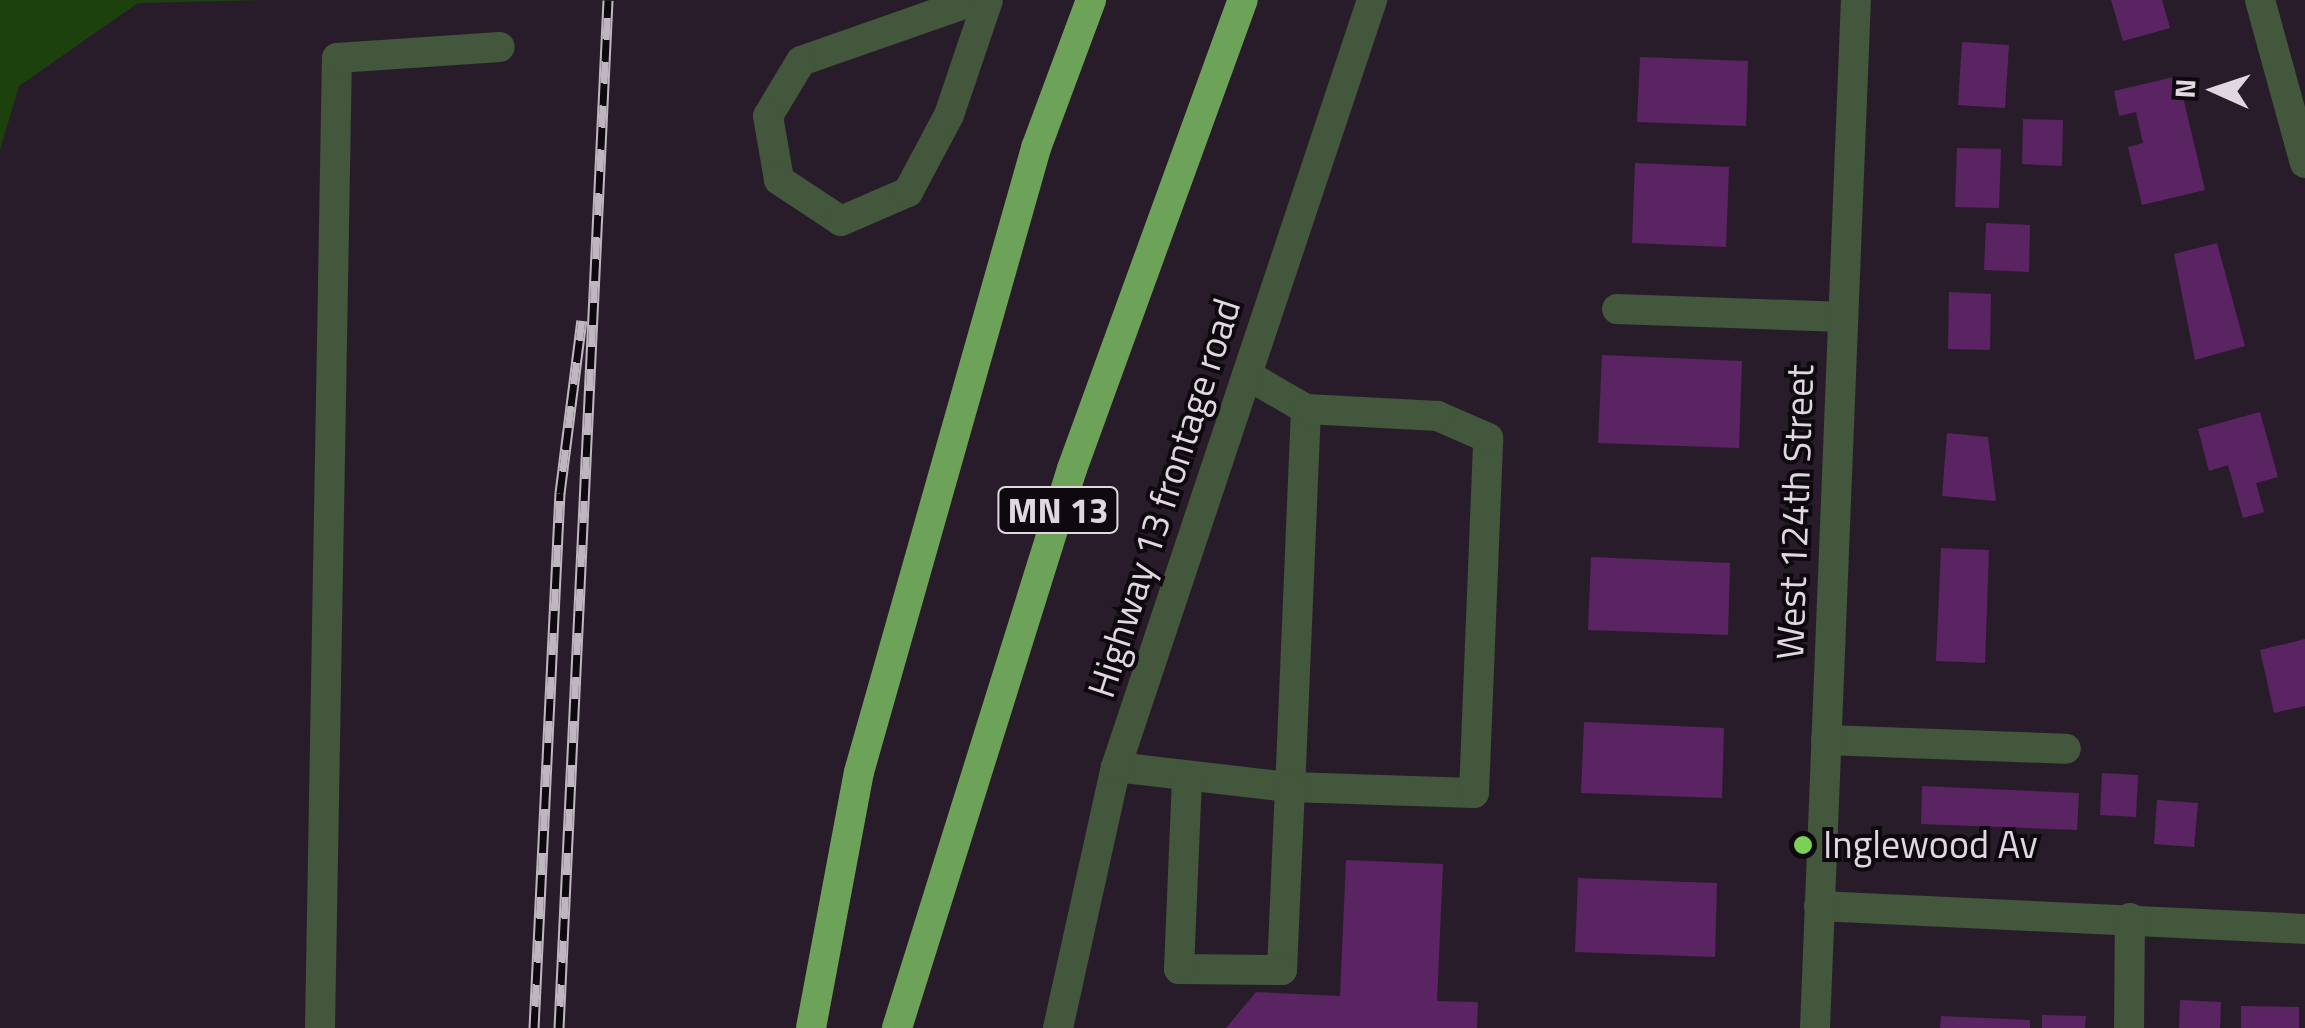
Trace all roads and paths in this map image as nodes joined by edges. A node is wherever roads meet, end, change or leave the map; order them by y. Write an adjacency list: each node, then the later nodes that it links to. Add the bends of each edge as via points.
1 (975, 0): 2 (street, via 801,61 768,116 779,180 840,221 908,192 949,115)
2 (988, 0)
3 (1090, 0): 24 (highway, MN 13, via 1036,148 859,772)
4 (1243, 0): 25 (highway, MN 13, via 1072,468)
5 (1372, 0): 13 (street, Highway 13 frontage road)
6 (1856, 0): 12 (street, West 124th Street)
7 (2260, 0): 9 (street)
8 (500, 47): 23 (street, via 337,58)
9 (2298, 114): 10 (street)
10 (2305, 163)
11 (1617, 308): 12 (street)
12 (1844, 317): 15 (street, West 124th Street)
13 (1247, 375): 14 (street); 17 (street, Highway 13 frontage road)
14 (1306, 409): 19 (street); 19 (street, via 1461,422 1488,438 1491,471 1474,793)
15 (1826, 740): 16 (street); 20 (street, West 124th Street)
16 (2066, 749)
17 (1116, 766): 18 (street); 26 (street, Highway 13 frontage road)
18 (1187, 780): 19 (street); 19 (street, via 1178,969 1282,970)
19 (1290, 787)
20 (1819, 906): 21 (street); 27 (street, West 124th Street)
21 (2130, 918): 22 (street); 28 (street)
22 (2305, 929)
23 (320, 1028)
24 (811, 1028)
25 (897, 1028)
26 (1058, 1028)
27 (1815, 1028)
28 (2129, 1028)

